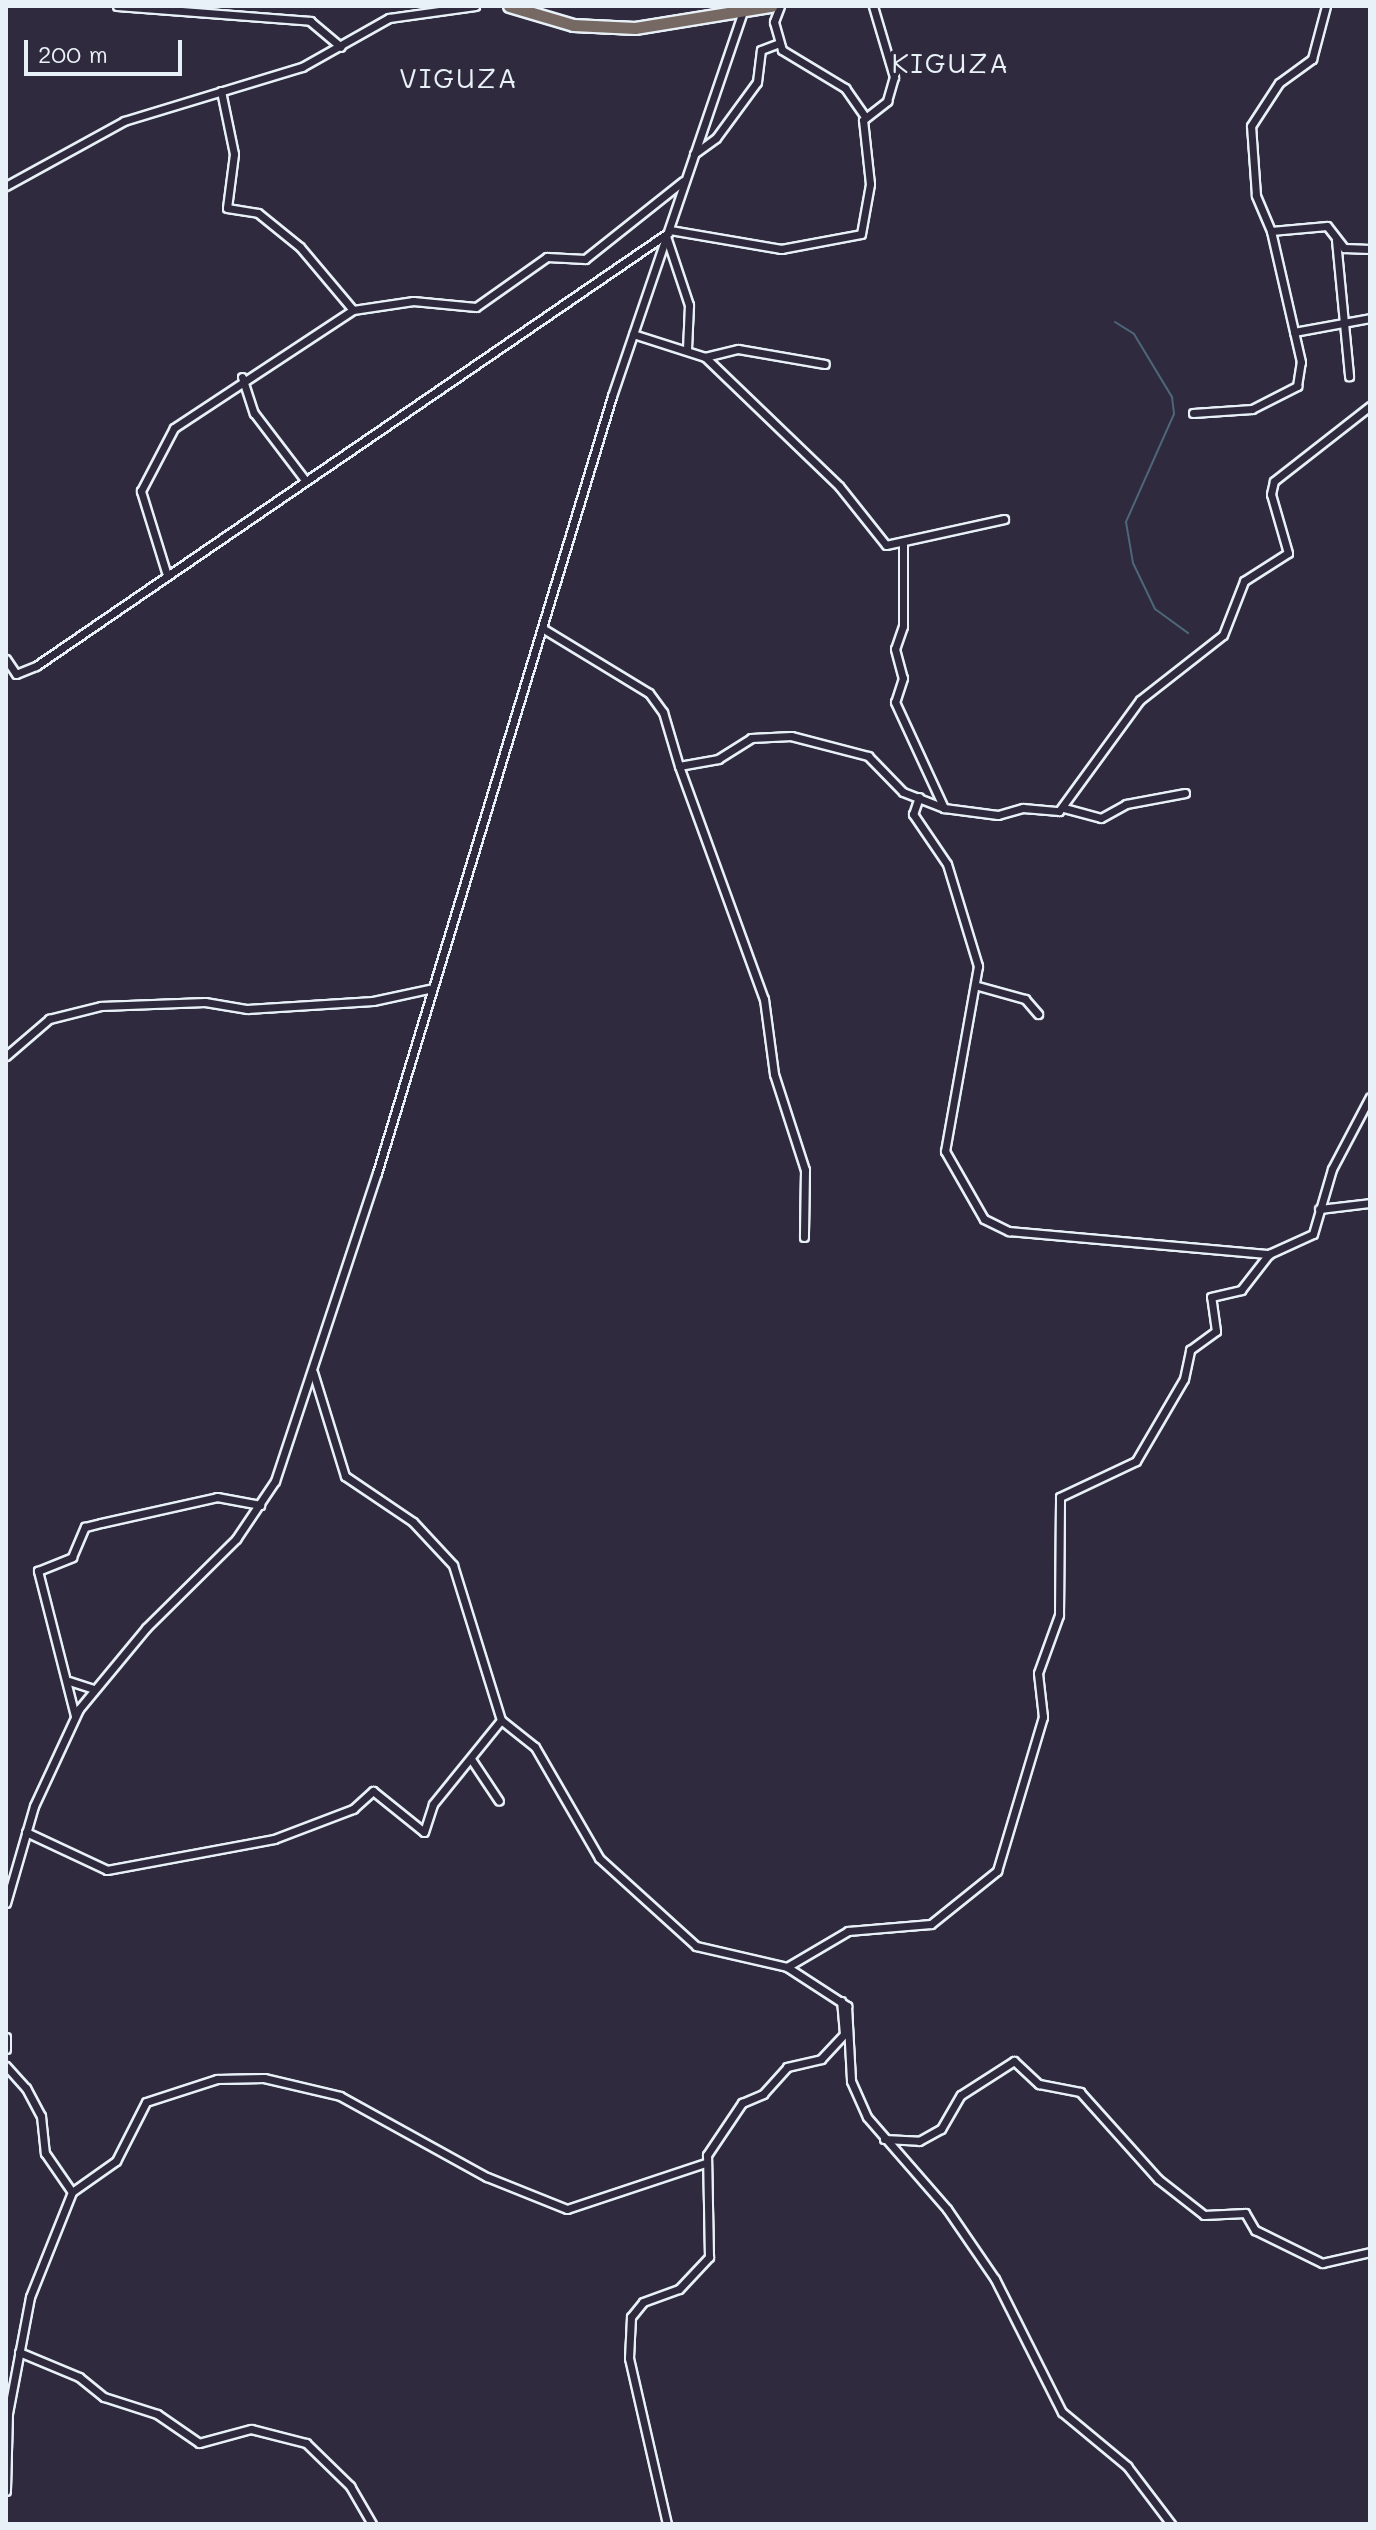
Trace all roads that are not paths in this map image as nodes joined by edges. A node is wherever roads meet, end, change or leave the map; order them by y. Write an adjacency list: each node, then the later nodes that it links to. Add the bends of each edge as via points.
1 (117, 6): 10 (street, via 310,21)
2 (475, 6): 10 (street, via 389,18)
3 (771, 6): 8 (highway)
4 (780, 6): 9 (street)
5 (873, 6): 12 (street, via 894,77 887,101)
6 (1326, 6): 16 (street, via 1312,59 1279,83 1251,126 1256,195)
7 (514, 7): 8 (highway, via 581,27 635,28)
8 (743, 12): 13 (street)
9 (779, 43): 12 (street, via 850,93); 13 (street, via 761,50 757,82 716,138)
10 (341, 47): 11 (street)
11 (221, 91): 15 (street, via 124,121); 20 (street, via 234,154 227,208 258,213 300,247)
12 (865, 117): 17 (street, via 869,219 855,239 781,249)
13 (694, 154): 14 (street)
14 (684, 179): 17 (street); 20 (street, via 585,259 547,257 476,307 413,301)
15 (6, 186)
16 (1271, 231): 18 (street, via 1321,225); 23 (street)
17 (668, 234): 24 (street); 25 (street, via 689,305); 32 (street)
18 (1336, 240): 19 (street); 22 (street)
19 (1370, 249)
20 (353, 310): 29 (street)
21 (1370, 318): 22 (street)
22 (1341, 325): 23 (street); 28 (street)
23 (1294, 332): 31 (street, via 1301,372 1288,396 1252,409)
24 (633, 334): 25 (street); 36 (street)
25 (687, 349): 26 (street)
26 (705, 357): 27 (street, via 738,349); 34 (street, via 839,486 882,543)
27 (825, 364)
28 (1349, 376)
29 (242, 377): 32 (street, via 254,413); 35 (street, via 174,428 141,491)
30 (1370, 406): 42 (street, via 1274,481 1271,494 1288,553 1244,581 1223,635 1135,706)
31 (1193, 413)
32 (305, 480): 35 (street, via 207,552)
33 (1004, 519): 34 (street)
34 (903, 542): 41 (street, via 903,626 895,649 903,678 895,702)
35 (166, 572): 37 (street, via 31,669 16,674)
36 (542, 628): 38 (street, via 649,693 663,712); 44 (street)
37 (6, 659)
38 (679, 766): 40 (street, via 718,759 751,738 791,736 868,756 890,783); 50 (street, via 764,999 774,1074 805,1170)
39 (1185, 793): 42 (street, via 1126,804 1101,818)
40 (919, 797): 41 (street); 43 (street, via 913,814 947,864)
41 (944, 808): 42 (street, via 998,815)
42 (1064, 808)
43 (978, 986): 45 (street, via 1025,999); 51 (street, via 962,1039 945,1151 989,1225)
44 (433, 988): 46 (street, via 373,1001 279,1007 101,1006 49,1019); 52 (street)
45 (1038, 1014)
46 (6, 1056)
47 (1370, 1097): 49 (street)
48 (1370, 1203): 49 (street)
49 (1319, 1209): 51 (street, via 1309,1238)
50 (804, 1237)
51 (1269, 1254): 62 (street, via 1246,1287 1211,1297 1216,1331 1190,1350 1184,1379 1136,1461 1060,1497 1059,1615 1038,1673 1043,1717 997,1871 938,1921 848,1931)
52 (312, 1370): 53 (street); 57 (street, via 345,1476 413,1522 453,1565)
53 (260, 1505): 54 (street, via 217,1497 85,1527 72,1557 38,1571); 55 (street)
54 (69, 1681): 55 (street); 56 (street)
55 (94, 1689): 56 (street)
56 (75, 1716): 60 (street)
57 (501, 1720): 58 (street, via 480,1738); 62 (street, via 535,1747 606,1867 671,1927 709,1951)
58 (471, 1759): 59 (street); 60 (street, via 433,1804 424,1832 373,1791 353,1809 274,1839 107,1870)
59 (499, 1801)
60 (26, 1832): 61 (street)
61 (6, 1903)
62 (787, 1967): 63 (street)
63 (841, 2001): 67 (street, via 852,2018 854,2090); 68 (street, via 848,2030 821,2059 787,2067 739,2106)
64 (6, 2037): 65 (street)
65 (6, 2049)
66 (6, 2066): 69 (street, via 41,2116 45,2153)
67 (884, 2139): 70 (street, via 919,2141 941,2129 961,2095 1014,2061 1039,2084 1080,2092 1108,2130 1137,2147 1151,2172 1204,2215 1245,2213 1255,2230 1322,2263); 77 (street, via 947,2209 995,2279 1062,2412 1127,2466)
68 (705, 2163): 69 (street, via 567,2209 487,2177 340,2096 264,2078 217,2079 146,2102 115,2162); 76 (street, via 710,2256 679,2289 643,2302 631,2322 629,2358)
69 (72, 2192): 71 (street, via 30,2297)
70 (1370, 2252)
71 (19, 2352): 73 (street); 75 (street, via 79,2377 104,2397 151,2411 199,2443 251,2429 306,2443 350,2486)
72 (6, 2361): 73 (street)
73 (17, 2364): 74 (street)
74 (6, 2491)
75 (372, 2524)
76 (667, 2524)
77 (1171, 2524)

